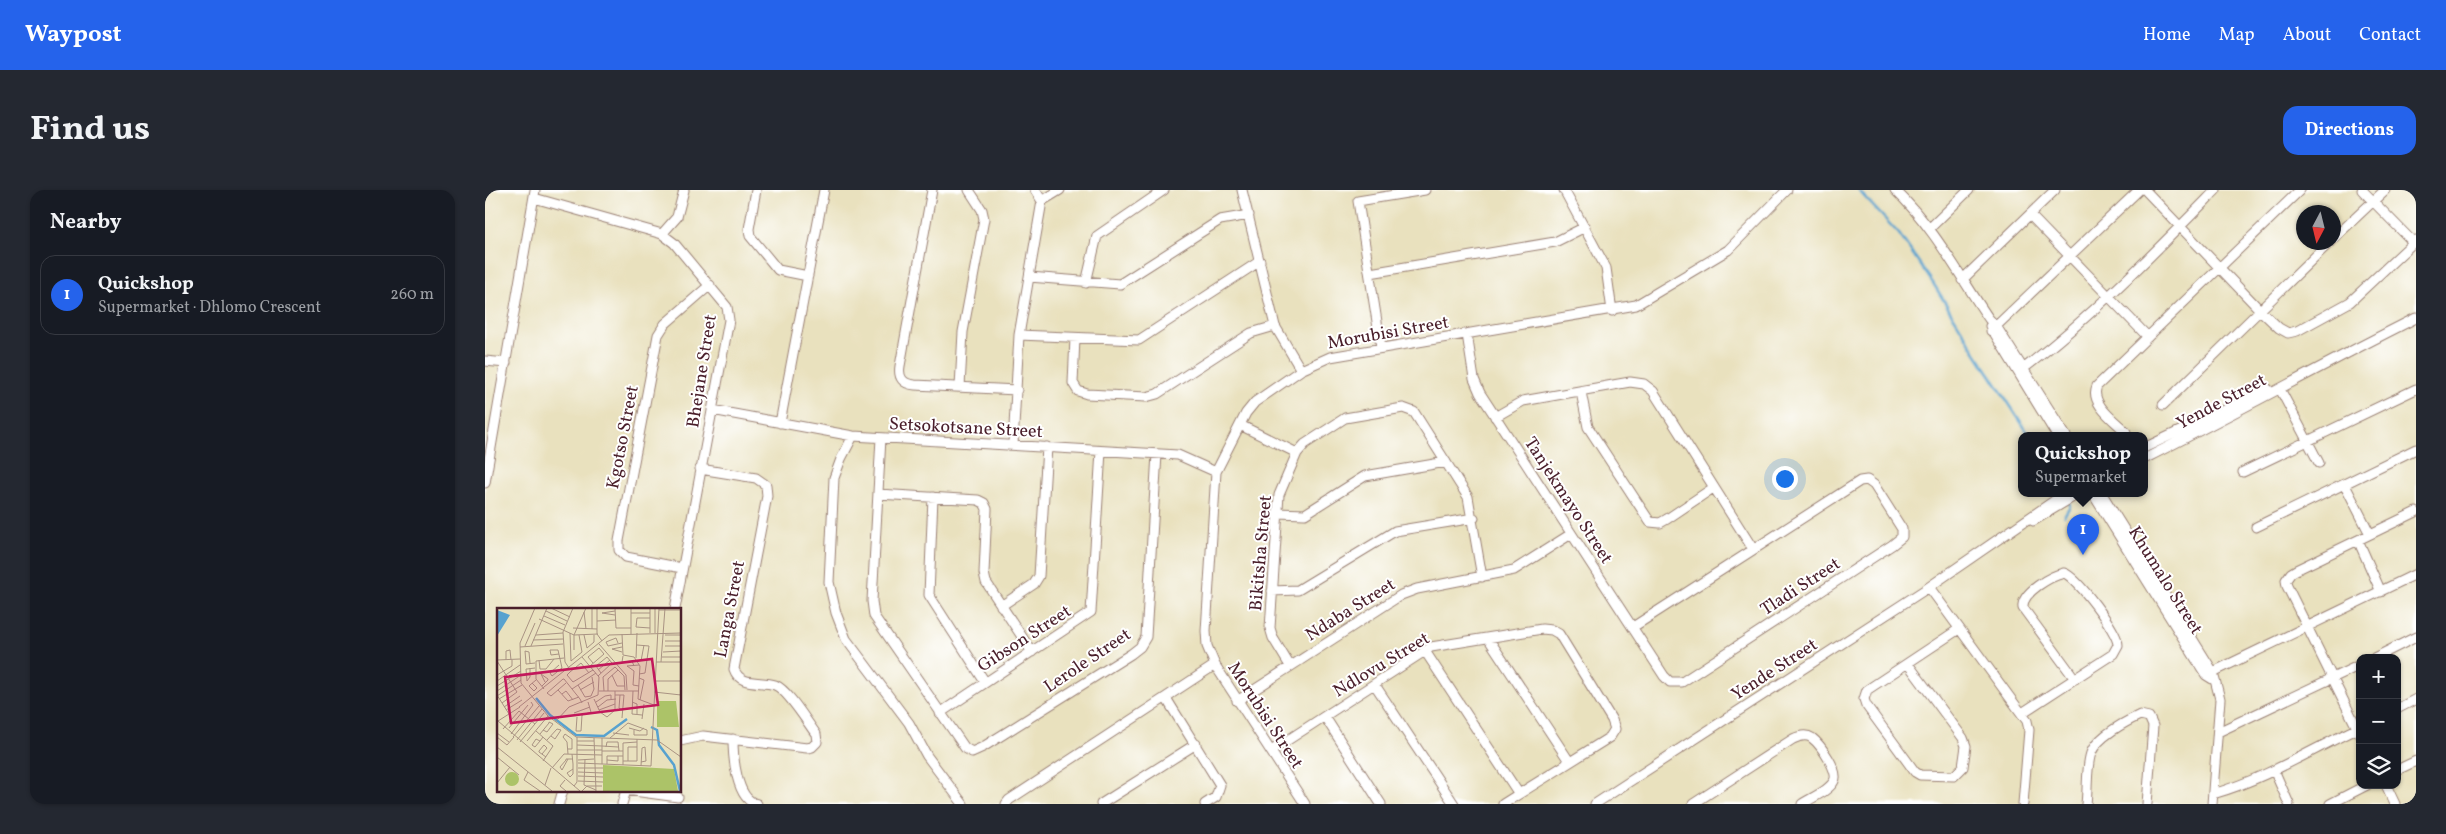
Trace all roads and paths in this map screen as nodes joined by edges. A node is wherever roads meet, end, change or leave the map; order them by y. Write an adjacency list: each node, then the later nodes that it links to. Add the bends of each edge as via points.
1 (684, 190): 31 (street, via 677,217)
2 (756, 190): 38 (street, via 750,236 777,270)
3 (824, 190): 38 (street)
4 (932, 190): 59 (street, via 899,373 902,381 909,384)
5 (969, 190): 59 (street, via 984,219 963,332)
6 (1035, 190): 23 (street)
7 (1060, 190): 23 (street)
8 (1164, 190): 41 (street, via 1097,236)
9 (1242, 190): 25 (street)
10 (1425, 190): 37 (street, via 1358,201)
11 (1564, 190): 27 (street)
12 (1787, 190): 45 (street, Morubisi Street, via 1728,250 1642,302)
13 (1895, 190): 29 (street)
14 (1969, 190): 29 (street)
15 (2055, 190): 26 (street)
16 (2139, 190): 34 (street)
17 (2145, 190): 28 (street)
18 (2216, 190): 28 (street)
19 (2300, 190): 36 (street)
20 (2363, 190): 24 (street)
21 (2385, 190): 24 (street)
22 (534, 194): 31 (street, Bhejane Street); 55 (street)
23 (1042, 201): 39 (street)
24 (2373, 201): 30 (street); 32 (street)
25 (1249, 215): 35 (street); 41 (street, via 1220,220 1123,282)
26 (2029, 215): 34 (street); 40 (street)
27 (1585, 227): 37 (street, via 1555,242); 45 (street, via 1608,272)
28 (2180, 227): 36 (street); 43 (street)
29 (1930, 228): 40 (street)
30 (2341, 231)
31 (662, 234): 42 (street, Bhejane Street)
32 (2415, 241): 44 (street, via 2351,302 2297,330 2288,333)
33 (2322, 250): 44 (street)
34 (2069, 257): 43 (street); 48 (street)
35 (1260, 262): 47 (street); 52 (street, via 1139,340)
36 (2221, 267): 44 (street); 51 (street)
37 (1369, 273): 53 (street)
38 (809, 276): 66 (street)
39 (1029, 277): 41 (street); 49 (street)
40 (1963, 280): 48 (street)
41 (1086, 282)
42 (711, 285): 64 (street, Bhejane Street, via 725,303 729,316); 107 (street, Kgotso Street, via 665,324 658,335 619,541 619,550 626,557)
43 (2108, 296): 51 (street); 56 (street)
44 (2260, 310): 63 (street)
45 (1612, 311): 50 (street, Morubisi Street)
46 (2416, 318): 58 (street, Yende Street)
47 (1275, 326): 52 (street, via 1251,333 1157,394 1146,397 1078,391 1073,383); 57 (street)
48 (1993, 328): 56 (street); 68 (street)
49 (1019, 334): 52 (street); 61 (street)
50 (1467, 334): 53 (street, Morubisi Street); 65 (street, Tanjekmayo Street, via 1477,387)
51 (2148, 337): 70 (street, via 2095,390 2097,401)
52 (1075, 338)
53 (1381, 348): 57 (street, Morubisi Street, via 1330,357)
54 (485, 361): 55 (street)
55 (506, 363): 87 (street)
56 (2023, 369): 69 (street)
57 (1301, 370): 67 (street, Morubisi Street, via 1255,402)
58 (2283, 386): 73 (street); 75 (street, Yende Street, via 2278,384); 81 (street, Yende Street)
59 (960, 387): 61 (street)
60 (2416, 388): 73 (street)
61 (1017, 390): 74 (street)
62 (1581, 392): 65 (street, via 1523,401); 89 (street, via 1630,382 1647,385); 89 (street, via 1588,427 1651,522 1660,523)
63 (2163, 405)
64 (712, 410): 66 (street, Setsokotsane Street); 84 (street, Bhejane Street)
65 (1495, 418): 100 (street, Tanjekmayo Street)
66 (780, 423): 71 (street, Setsokotsane Street)
67 (1240, 425): 79 (street); 85 (street, Morubisi Street)
68 (2055, 432)
69 (2063, 432)
70 (2126, 432)
71 (853, 436): 72 (street, Setsokotsane Street); 159 (street, via 834,478 829,582 836,613 846,638 909,723 927,756)
72 (881, 438): 74 (street, Setsokotsane Street); 90 (street)
73 (2308, 440): 83 (street); 86 (street)
74 (1013, 445): 76 (street, Setsokotsane Street)
75 (2148, 446)
76 (1047, 447): 78 (street, Setsokotsane Street); 113 (street, via 1039,576 1034,584)
77 (2416, 449): 88 (street)
78 (1101, 450): 80 (street, Setsokotsane Street); 121 (street, Gibson Street, via 1093,607 1085,618)
79 (1297, 453): 82 (street, Bikitsha Street, via 1340,420 1403,408 1417,416); 97 (street, Bikitsha Street, via 1281,487)
80 (1157, 454): 85 (street, Setsokotsane Street, via 1183,457); 137 (street, Lerole Street, via 1144,642 1131,654 972,752 965,748)
81 (2148, 457)
82 (1446, 462): 97 (street, via 1365,476 1305,514); 98 (street, Bikitsha Street, via 1469,497)
83 (2319, 462)
84 (700, 469): 107 (street, Bhejane Street); 143 (street, Langa Street, via 756,478 766,485 767,496 734,669 742,680 781,688 817,738 815,745 807,748)
85 (1216, 472): 124 (street, Morubisi Street, via 1206,631 1207,646)
86 (2243, 472)
87 (485, 483)
88 (2345, 485): 99 (street); 101 (street)
89 (1713, 488): 104 (street)
90 (878, 494): 95 (street); 137 (street, via 872,611)
91 (2060, 497): 106 (street, Yende Street)
92 (2073, 497): 106 (street, Yende Street)
93 (2095, 497): 105 (street, Khumalo Street)
94 (2104, 497): 102 (street, Khumalo Street)
95 (933, 498): 113 (street, via 985,503 985,578); 131 (street, via 929,596)
96 (2416, 512): 101 (street)
97 (1277, 513): 111 (street, Bikitsha Street)
98 (1474, 518): 109 (street, Bikitsha Street); 111 (street, via 1395,531 1298,590)
99 (2256, 527)
100 (1571, 534): 109 (street, Ndaba Street, via 1514,570); 115 (street, Tanjekmayo Street)
101 (2370, 534): 103 (street)
102 (2129, 537): 105 (street); 128 (street, Khumalo Street)
103 (2358, 540): 112 (street); 116 (street, via 2288,576 2287,586)
104 (1753, 549): 115 (street); 127 (street, Tladi Street, via 1860,481 1867,480 1874,484 1902,529 1902,537 1898,541 1682,682 1674,684)
105 (2129, 550): 128 (street, Khumalo Street, via 2206,675)
106 (1969, 560): 110 (street, Yende Street)
107 (682, 568): 114 (street, Bhejane Street)
108 (2416, 574): 112 (street)
109 (1482, 577): 125 (street, Ndaba Street, via 1401,595)
110 (1929, 587): 117 (street); 166 (street, Yende Street)
111 (1272, 592): 125 (street, Bikitsha Street, via 1271,634)
112 (2381, 592): 116 (street)
113 (1001, 606): 121 (street)
114 (675, 608)
115 (1633, 627): 127 (street, Tanjekmayo Street)
116 (2308, 627): 128 (street); 129 (street)
117 (1959, 629): 123 (street); 138 (street)
118 (2416, 637): 122 (street)
119 (1488, 638): 120 (street, Ndlovu Street, via 1435,646); 147 (street); 147 (street, Ndlovu Street, via 1542,629 1559,634 1615,730)
120 (1425, 651): 132 (street, Ndlovu Street); 154 (street)
121 (1032, 652): 131 (street, Gibson Street)
122 (2382, 654)
123 (1908, 664): 123 (street, via 1867,690 1864,702 1915,772 1954,776 1963,767 1965,742)
124 (1215, 665): 133 (street); 135 (street, Morubisi Street)
125 (1290, 666): 135 (street, Ndaba Street)
126 (2356, 667): 129 (street)
127 (1664, 676)
128 (2213, 676): 142 (street, Khumalo Street, via 2220,699)
129 (2333, 678): 140 (street); 142 (street)
130 (2075, 679): 130 (street, via 2022,604 2027,594 2064,573 2074,578 2118,640 2113,654); 138 (street)
131 (985, 682): 137 (street, Gibson Street)
132 (1375, 685): 139 (street, Ndlovu Street); 164 (street)
133 (1166, 698): 145 (street); 157 (street)
134 (2416, 700): 136 (street)
135 (1237, 701): 146 (street, Morubisi Street)
136 (2401, 706)
137 (940, 713)
138 (2022, 713): 169 (street, via 2029,730)
139 (1325, 717): 146 (street, Ndlovu Street); 163 (street)
140 (2356, 724)
141 (2356, 731): 150 (street)
142 (2218, 732): 155 (street, Khumalo Street)
143 (733, 739): 144 (street, Langa Street, via 698,736); 158 (street, via 734,761 743,794 749,802)
144 (681, 741)
145 (1196, 744): 160 (street); 161 (street, via 1220,785 1216,797)
146 (1271, 752): 162 (street, Morubisi Street)
147 (1569, 761): 154 (street)
148 (2416, 761): 149 (street)
149 (2401, 768)
150 (2274, 770): 155 (street); 173 (street)
151 (2359, 789): 174 (street)
152 (2388, 789): 175 (street)
153 (641, 792): 156 (street)
154 (1519, 794): 165 (street)
155 (2213, 794): 172 (street, Khumalo Street)
156 (678, 797)
157 (1007, 802)
158 (757, 804)
159 (963, 804)
160 (1101, 804)
161 (1205, 804)
162 (1305, 804)
163 (1381, 804)
164 (1454, 804)
165 (1503, 804)
166 (1595, 804)
167 (1693, 804): 168 (street, via 1793,739 1803,736 1816,742 1836,772 1833,784)
168 (1802, 804)
169 (2023, 804)
170 (2087, 804): 171 (street, via 2093,748 2140,715 2149,717 2153,726)
171 (2147, 804)
172 (2212, 804)
173 (2289, 804)
174 (2330, 804)
175 (2395, 804)

